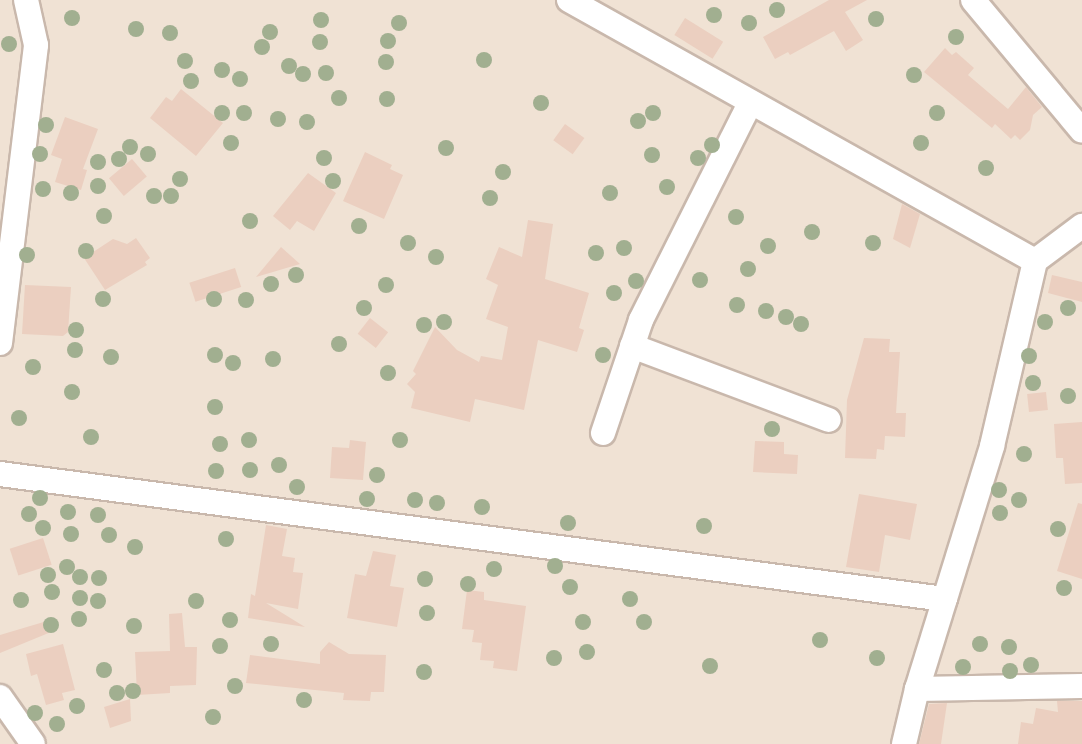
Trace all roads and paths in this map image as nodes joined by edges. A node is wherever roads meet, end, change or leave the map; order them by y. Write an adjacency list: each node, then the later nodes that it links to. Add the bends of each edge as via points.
1 (26, 0): 8 (street, via 36,45)
2 (569, 0): 4 (street)
3 (973, 0): 5 (street)
4 (750, 103): 7 (street); 9 (street)
5 (1082, 131)
6 (1082, 226): 7 (street)
7 (1035, 261): 13 (street, via 992,446)
8 (0, 343)
9 (632, 346): 10 (street); 11 (street)
10 (829, 420)
11 (603, 433)
12 (0, 474): 13 (street)
13 (945, 599): 15 (street)
14 (1082, 686): 15 (street)
15 (917, 689): 18 (street)
16 (0, 697): 17 (street)
17 (33, 744)
18 (904, 744)

